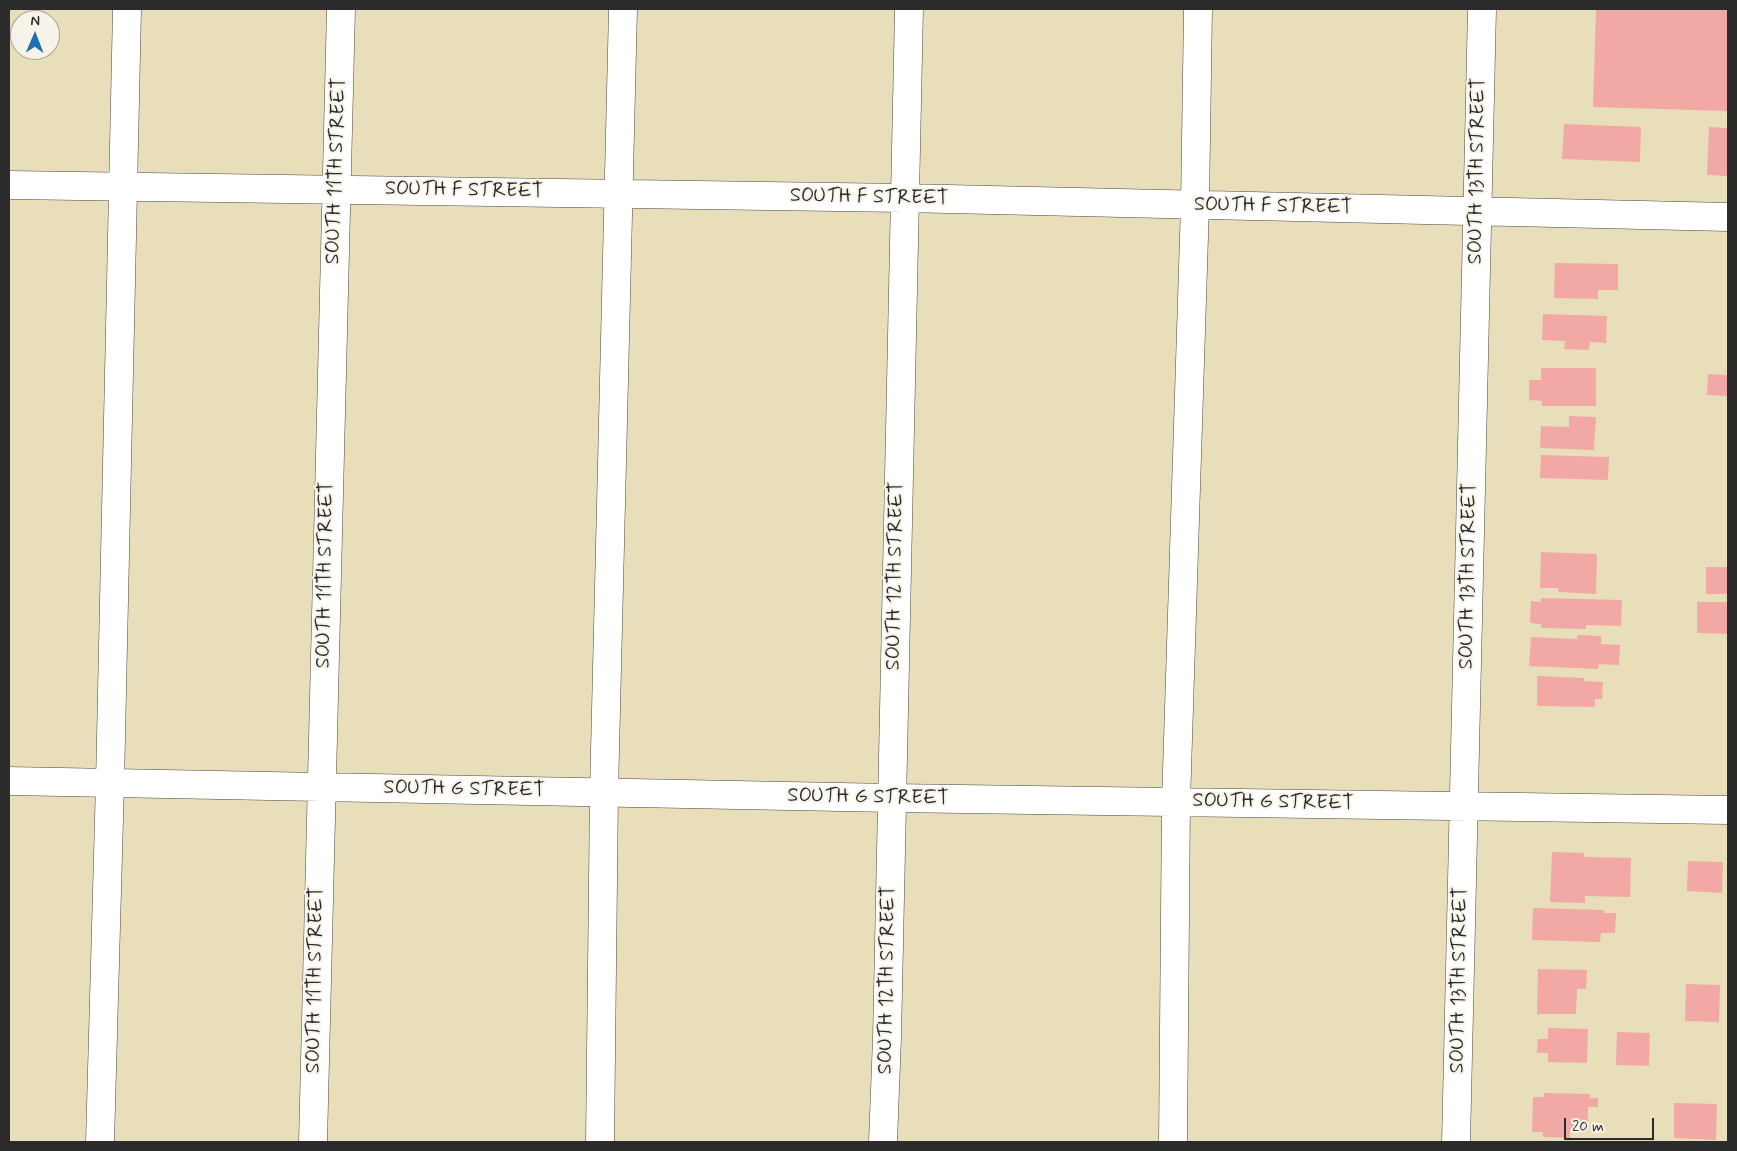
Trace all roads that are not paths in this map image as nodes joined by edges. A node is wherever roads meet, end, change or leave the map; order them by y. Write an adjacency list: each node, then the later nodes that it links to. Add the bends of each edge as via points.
1 (127, 9): 8 (street)
2 (341, 9): 9 (street, SOUTH 11TH STREET)
3 (623, 9): 10 (street)
4 (909, 9): 11 (street, SOUTH 12TH STREET)
5 (1198, 9): 12 (street)
6 (1482, 9): 13 (street, SOUTH 13TH STREET)
7 (9, 185): 8 (street, SOUTH F STREET)
8 (123, 187): 9 (street, SOUTH F STREET); 16 (street)
9 (336, 189): 10 (street, SOUTH F STREET); 17 (street, SOUTH 11TH STREET)
10 (619, 193): 11 (street, SOUTH F STREET); 18 (street)
11 (904, 198): 12 (street, SOUTH F STREET); 19 (street, SOUTH 12TH STREET)
12 (1195, 205): 13 (street, SOUTH F STREET); 20 (street)
13 (1478, 212): 14 (street, SOUTH F STREET); 21 (street, SOUTH 13TH STREET)
14 (1728, 217)
15 (9, 781): 16 (street, SOUTH G STREET)
16 (110, 783): 17 (street, SOUTH G STREET); 23 (street)
17 (321, 787): 18 (street, SOUTH G STREET); 24 (street, SOUTH 11TH STREET)
18 (604, 793): 19 (street, SOUTH G STREET); 25 (street)
19 (892, 798): 20 (street, SOUTH G STREET); 26 (street, SOUTH 12TH STREET)
20 (1176, 802): 21 (street, SOUTH G STREET); 27 (street)
21 (1464, 806): 22 (street, SOUTH G STREET); 28 (street, SOUTH 13TH STREET)
22 (1728, 810)
23 (100, 1142)
24 (313, 1142)
25 (600, 1142)
26 (884, 1142)
27 (1173, 1142)
28 (1456, 1142)

